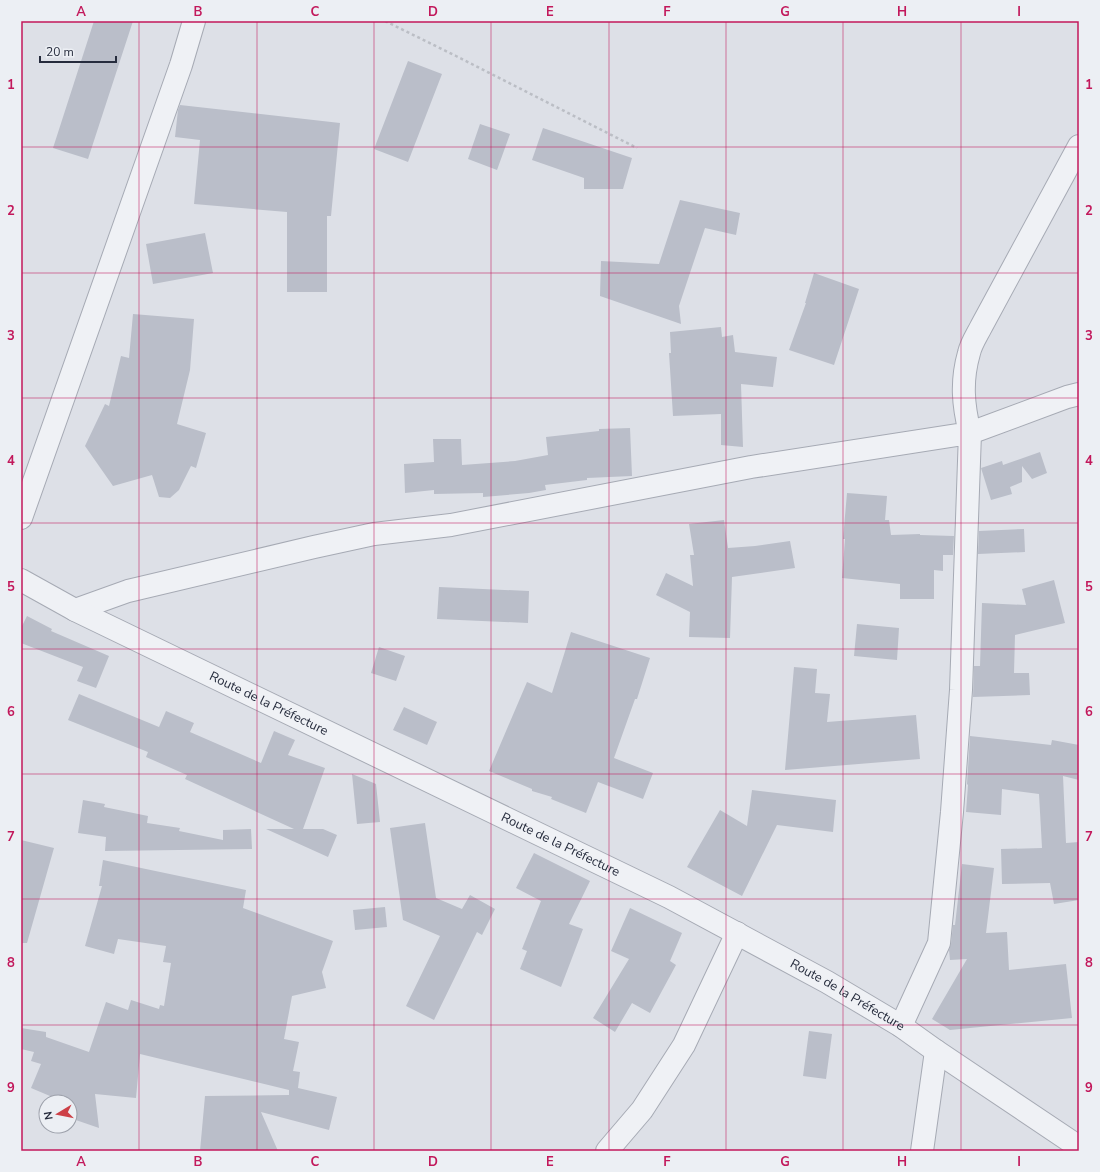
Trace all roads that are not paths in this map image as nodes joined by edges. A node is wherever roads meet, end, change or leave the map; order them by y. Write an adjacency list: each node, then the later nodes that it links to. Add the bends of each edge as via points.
1 (194, 21): 5 (street, via 181,65)
2 (1079, 146): 4 (street, via 969,351 964,379 965,412)
3 (1075, 400): 4 (street)
4 (970, 433): 7 (street, via 751,467 451,525 374,534 128,591); 9 (street, via 961,690 939,943)
5 (21, 518)
6 (21, 580): 7 (street, Route de la Préfecture)
7 (75, 610): 8 (street, Route de la Préfecture, via 669,897)
8 (737, 933): 9 (street, Route de la Préfecture); 12 (street, via 684,1045 642,1110)
9 (902, 1026): 10 (street, Route de la Préfecture)
10 (936, 1051): 11 (street, Route de la Préfecture); 13 (street)
11 (1079, 1147)
12 (606, 1151)
13 (922, 1151)

